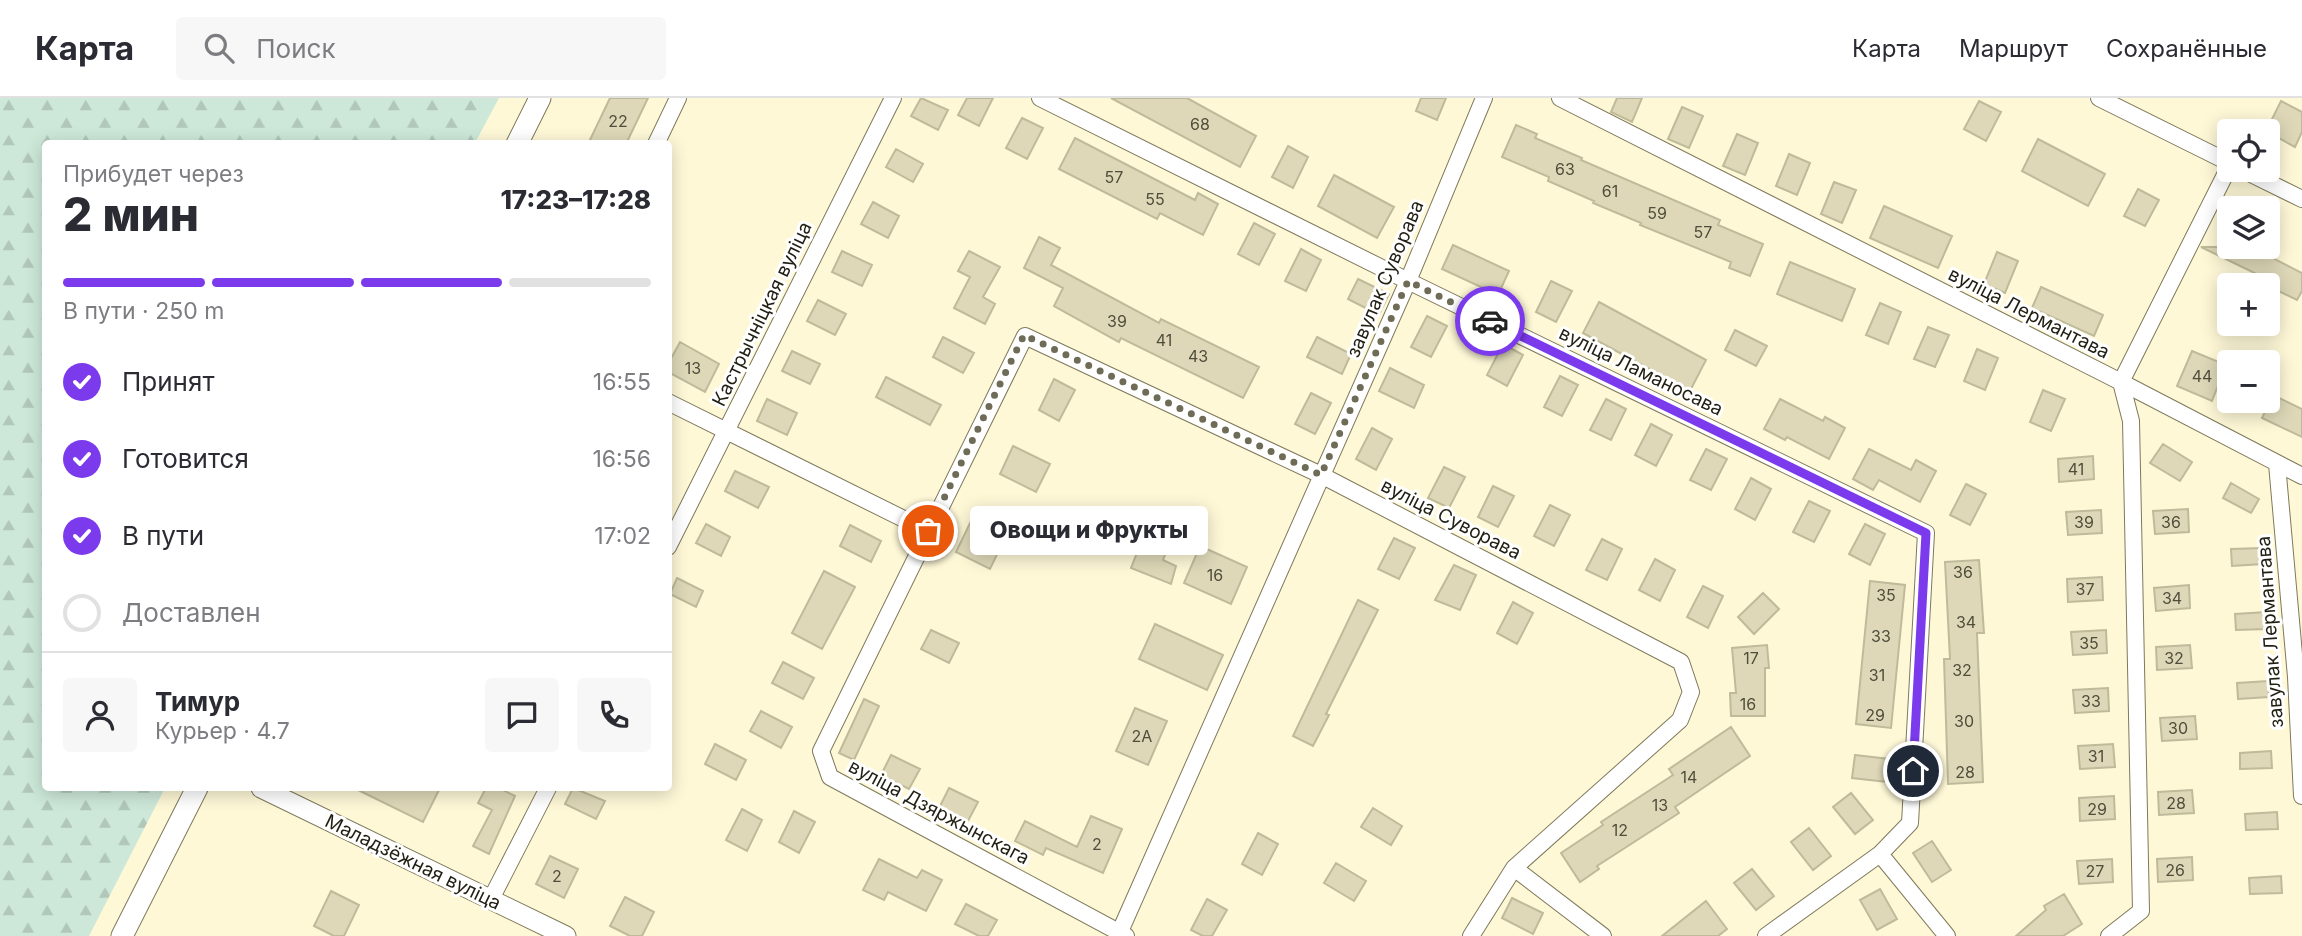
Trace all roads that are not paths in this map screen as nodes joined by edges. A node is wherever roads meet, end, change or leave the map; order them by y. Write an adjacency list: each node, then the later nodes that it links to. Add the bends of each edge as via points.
1 (540, 98): 8 (main road)
2 (678, 98): 9 (street)
3 (893, 98): 17 (street, Кастрычніцкая вуліца)
4 (1040, 98): 14 (street, вуліца Ламаносава)
5 (1484, 98): 14 (street, завулак Суворава)
6 (1560, 98): 15 (street, вуліца Лермантава)
7 (2099, 98): 10 (street)
8 (519, 140)
9 (658, 140)
10 (2217, 157)
11 (2221, 182): 15 (street)
12 (2267, 182): 13 (street)
13 (2302, 199)
14 (1408, 281): 19 (street, завулак Суворава); 28 (street, вуліца Ламаносава, via 1926,533 1910,823)
15 (2121, 383): 18 (street); 38 (street, вуліца Лермантава, via 2131,421 2141,911)
16 (672, 404): 17 (street)
17 (727, 431): 21 (street); 22 (street, Кастрычніцкая вуліца)
18 (2277, 464): 20 (street); 23 (street, завулак Лермантава)
19 (1321, 475): 21 (street, вуліца Дзяржынскага, via 1024,335); 29 (street, вуліца Суворава, via 1681,662 1691,692 1680,720); 31 (street)
20 (2302, 476)
21 (928, 531): 31 (street, вуліца Дзяржынскага, via 821,751 830,776)
22 (672, 540)
23 (2299, 679): 27 (street, завулак Лермантава)
24 (195, 791): 32 (main road)
25 (267, 791): 30 (street, Маладзёжная вуліца)
26 (546, 791): 30 (street)
27 (2302, 796)
28 (1880, 854): 36 (street); 37 (street)
29 (1514, 868): 34 (street, вуліца Суворава); 35 (street)
30 (491, 899): 33 (street, Маладзёжная вуліца)
31 (1122, 935)
32 (122, 936)
33 (566, 936)
34 (1471, 936)
35 (1603, 936)
36 (1766, 936)
37 (1947, 936)
38 (2109, 936)

